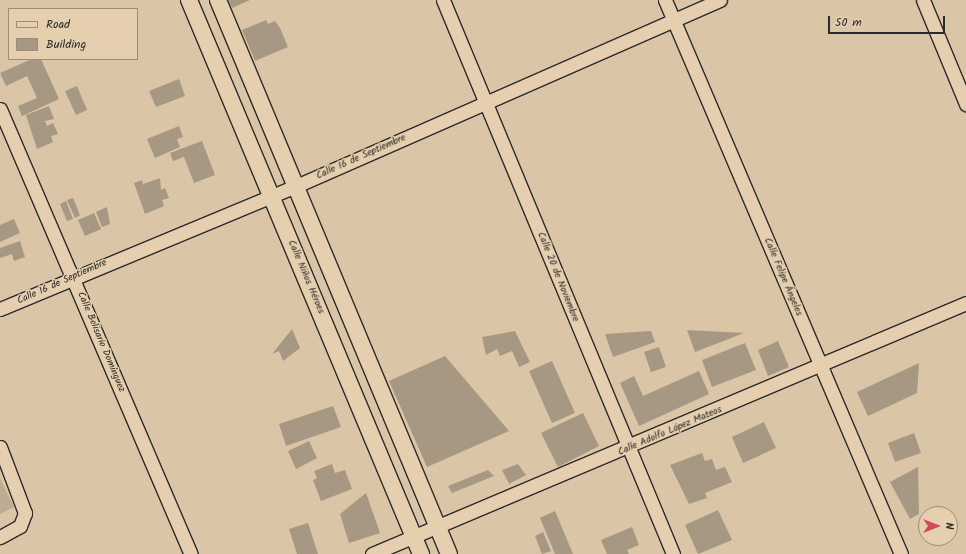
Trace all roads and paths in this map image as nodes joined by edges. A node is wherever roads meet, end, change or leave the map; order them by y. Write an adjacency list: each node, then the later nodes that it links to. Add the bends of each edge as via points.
1 (189, 0): 12 (street, Calle Niños Héroes)
2 (218, 0): 11 (street)
3 (443, 0): 8 (street, Calle 20 de Noviembre)
4 (665, 0): 7 (street, Calle Felipe Ángeles)
5 (720, 0): 7 (street, Calle 16 de Septiembre)
6 (922, 0): 9 (street)
7 (673, 20): 8 (street, Calle 16 de Septiembre); 16 (street, Calle Felipe Ángeles)
8 (486, 101): 11 (street, Calle 16 de Septiembre); 18 (street, Calle 20 de Noviembre)
9 (966, 104)
10 (0, 109): 13 (street, Calle Belisario Domínguez)
11 (296, 186): 12 (street, Calle 16 de Septiembre); 19 (street)
12 (272, 195): 13 (street, Calle 16 de Septiembre); 21 (street, Calle Niños Héroes)
13 (73, 276): 15 (street, Calle 16 de Septiembre); 22 (street, Calle Belisario Domínguez)
14 (966, 303): 16 (street, Calle Adolfo López Mateos)
15 (0, 309)
16 (821, 365): 18 (street, Calle Adolfo López Mateos); 27 (street, Calle Felipe Ángeles)
17 (0, 447): 20 (street, via 25,513 20,526)
18 (628, 449): 19 (street, Calle Adolfo López Mateos); 26 (street, Calle 20 de Noviembre)
19 (438, 526): 21 (street, Calle Adolfo López Mateos); 25 (street)
20 (0, 536)
21 (414, 536): 23 (street, Calle Adolfo López Mateos); 24 (street, Calle Niños Héroes)
22 (191, 554)
23 (372, 554)
24 (421, 554)
25 (449, 554)
26 (673, 554)
27 (901, 554)

